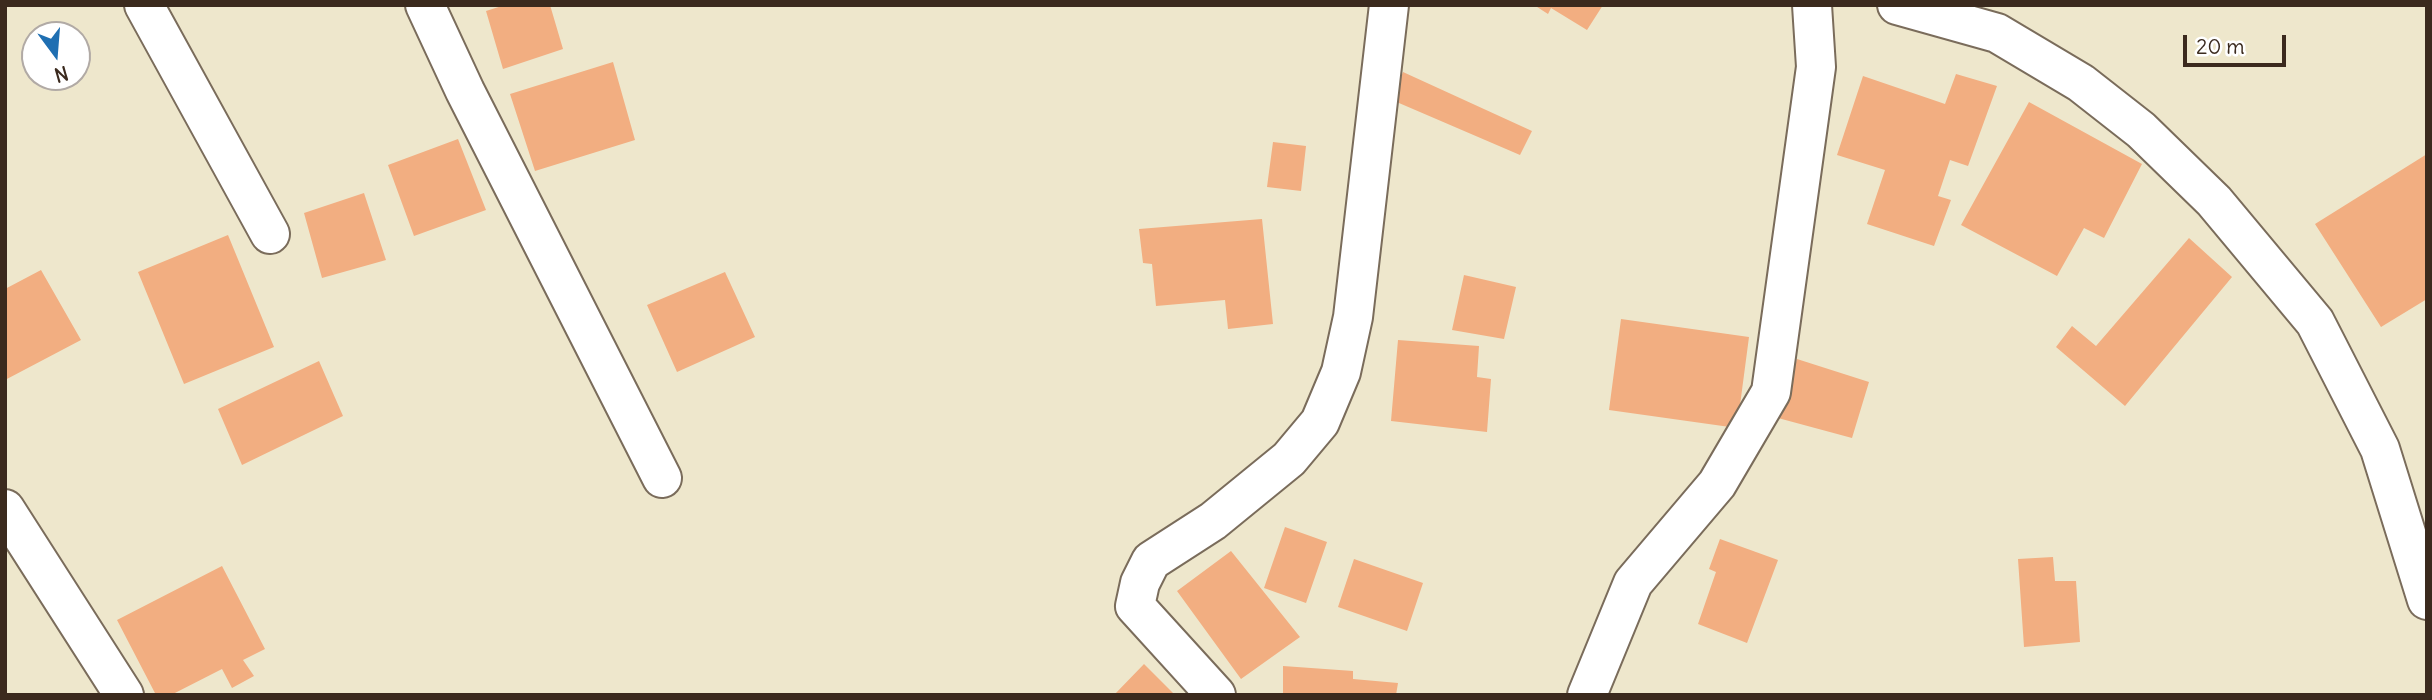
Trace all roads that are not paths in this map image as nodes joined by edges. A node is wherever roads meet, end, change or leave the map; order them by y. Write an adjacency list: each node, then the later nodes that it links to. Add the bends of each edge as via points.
1 (144, 5): 7 (street)
2 (425, 5): 8 (street)
3 (1388, 5): 13 (street, via 1353,317 1340,372 1320,422 1289,459 1213,521 1151,561 1140,583 1135,606)
4 (1812, 5): 14 (street, via 1816,67 1771,392 1717,484 1633,583)
5 (1897, 5): 6 (street)
6 (1998, 19): 10 (street, via 2141,130 2214,201 2306,312)
7 (270, 234)
8 (662, 478)
9 (5, 509): 12 (street)
10 (2416, 529): 11 (street)
11 (2427, 600)
12 (124, 695)
13 (1216, 695)
14 (1587, 695)

